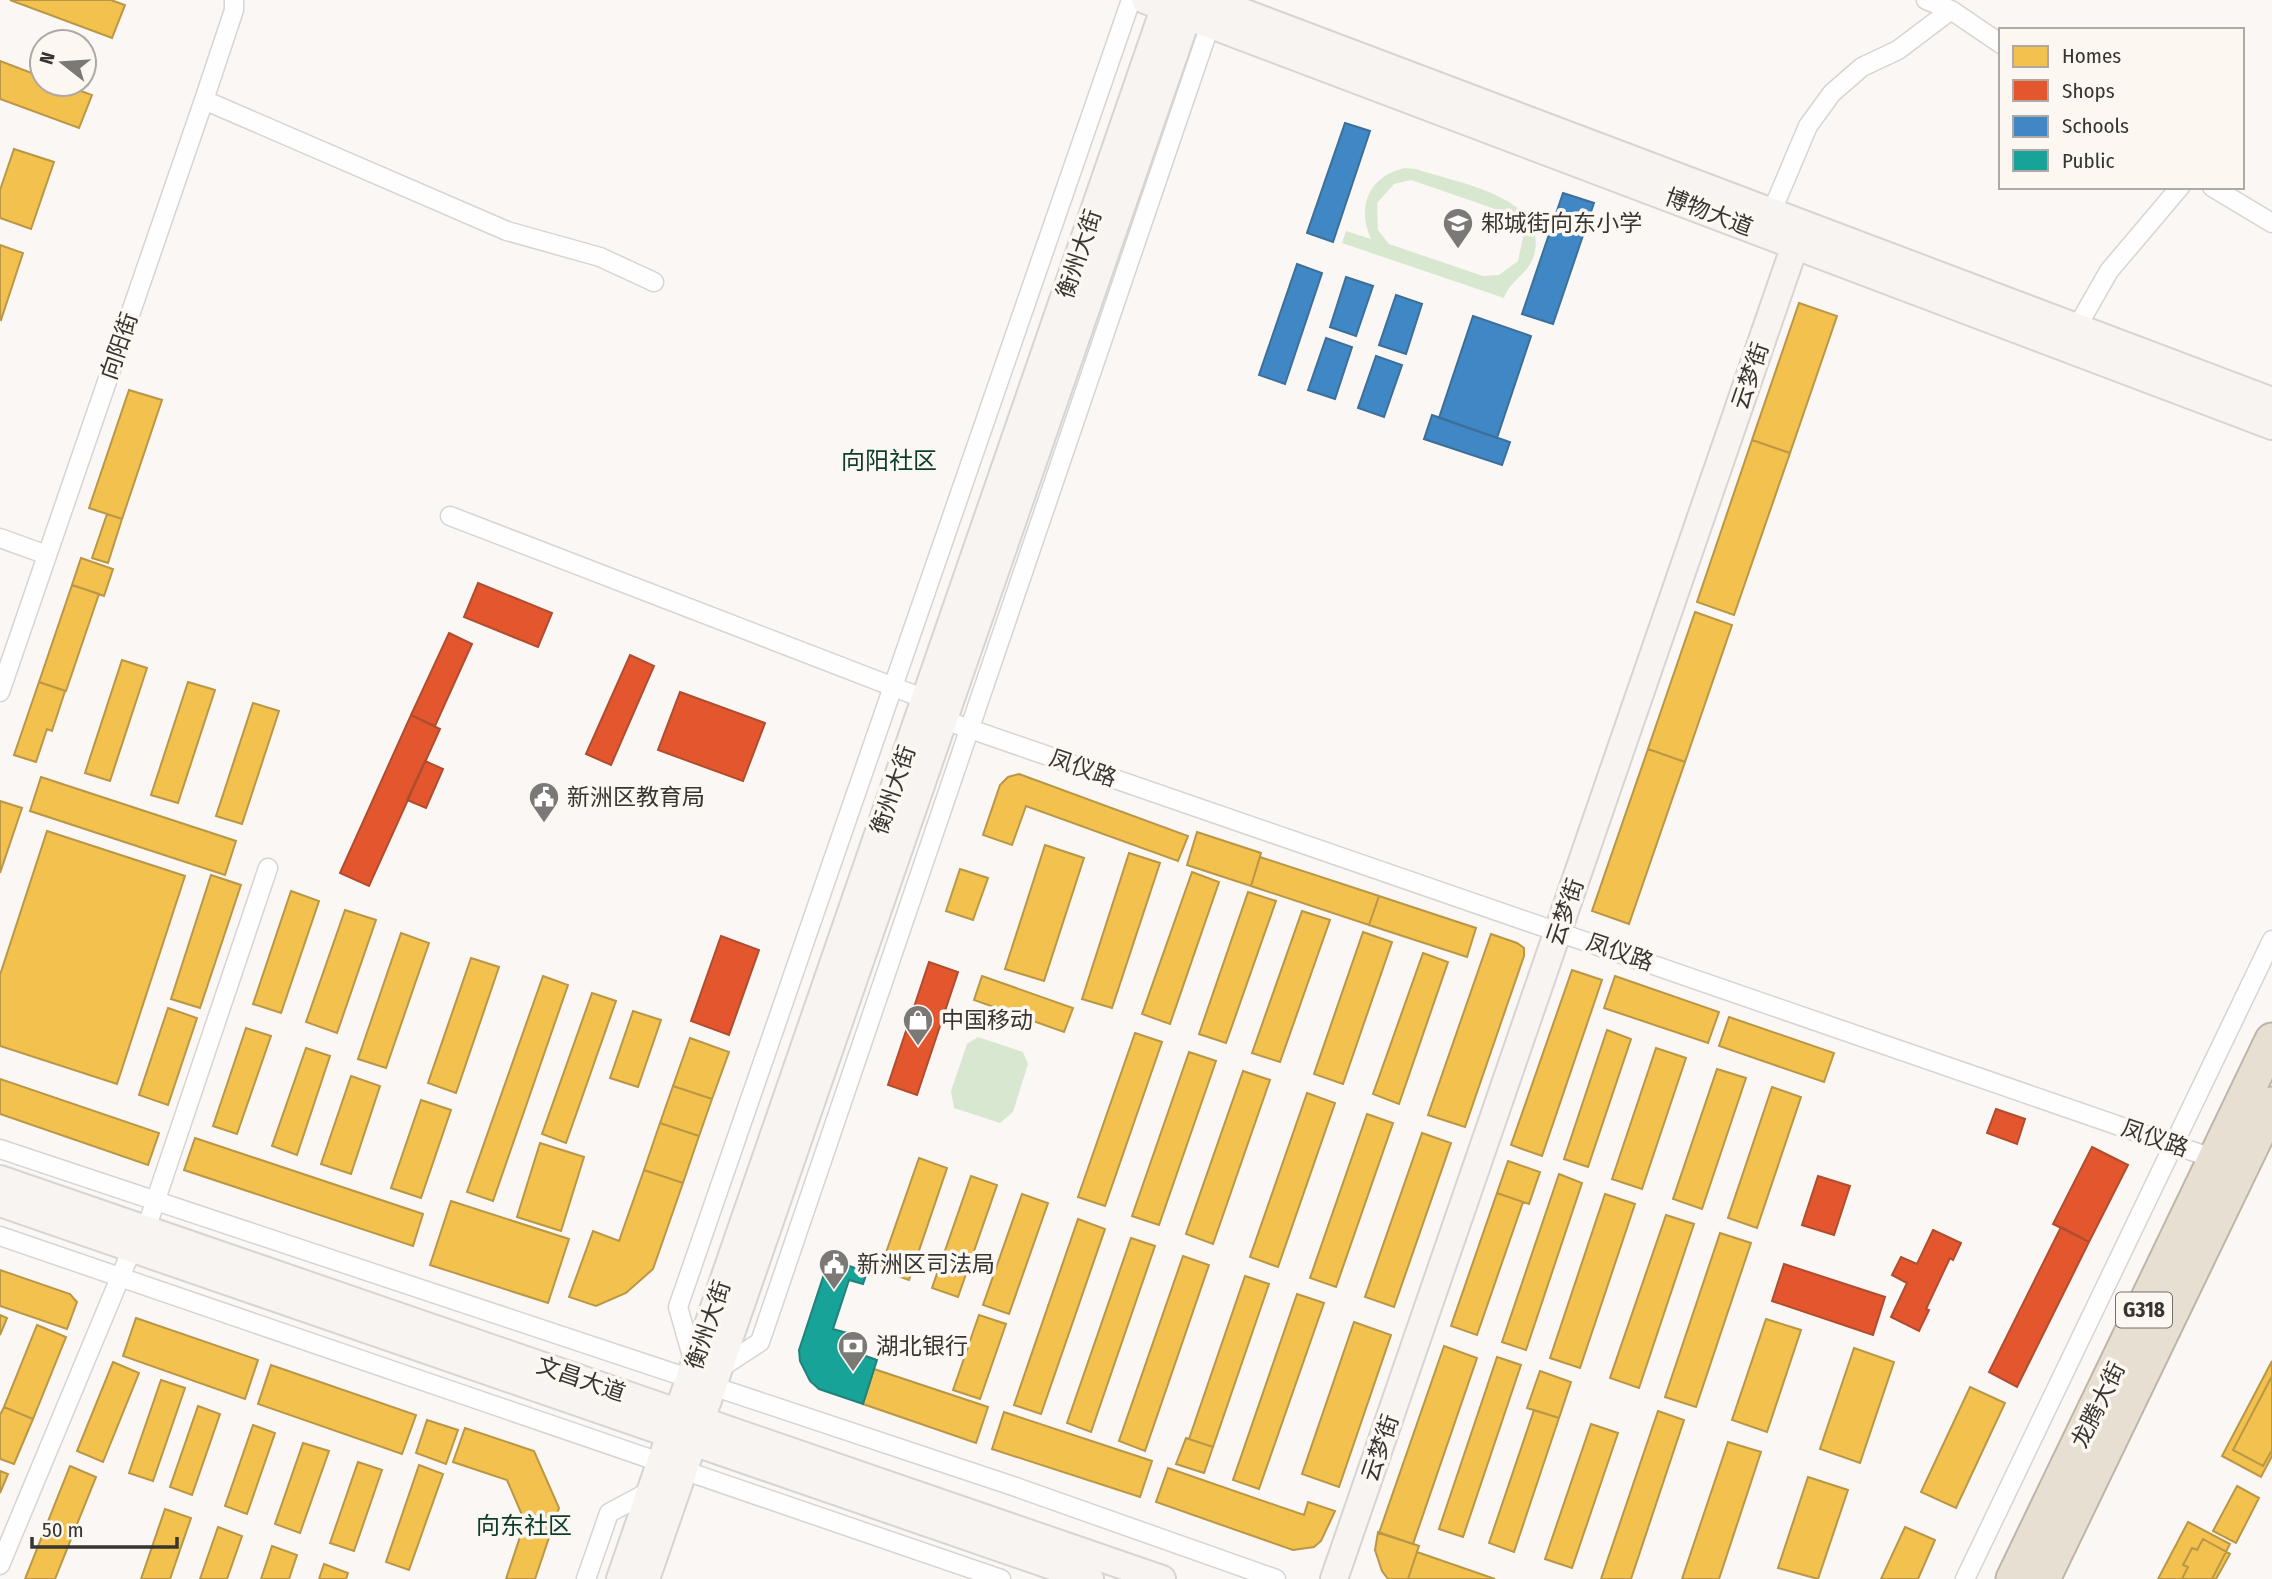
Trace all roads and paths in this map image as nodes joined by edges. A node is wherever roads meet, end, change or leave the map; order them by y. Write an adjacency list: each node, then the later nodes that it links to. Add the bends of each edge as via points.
1 (234, 0): 7 (street, 向阳街)
2 (1131, 0): 20 (street)
3 (1926, 0): 5 (street)
4 (1183, 7): 10 (main road, 博物大道); 12 (main road, 博物大道); 22 (main road, 衡州大街); 23 (main road, 衡州大街); 24 (street)
5 (1951, 10): 6 (street); 10 (street, via 1898,50 1862,67 1832,93 1808,126)
6 (1999, 43)
7 (204, 100): 13 (street, via 507,231 600,257); 19 (street, 向阳街)
8 (2178, 189): 14 (street, via 2109,271)
9 (2216, 189): 11 (street)
10 (1772, 211): 14 (main road, 博物大道)
11 (2272, 223)
12 (1795, 245): 16 (main road, 博物大道); 26 (main road, 云梦街)
13 (654, 282)
14 (2077, 327): 15 (main road, 博物大道)
15 (2272, 401)
16 (2272, 426)
17 (450, 516): 20 (street)
18 (0, 538): 19 (street)
19 (47, 555): 21 (street, 向阳街)
20 (891, 686): 22 (street); 39 (street, via 678,1307)
21 (0, 692)
22 (925, 699): 39 (main road, 衡州大街)
23 (944, 720): 24 (street, 凤仪路); 39 (main road, 衡州大街)
24 (969, 729): 26 (street, 凤仪路); 39 (street, via 760,1342)
25 (268, 868): 34 (street)
26 (1558, 931): 30 (street, 凤仪路); 51 (main road, 云梦街)
27 (2272, 940): 30 (street)
28 (2272, 1040): 32 (highway, 龙腾大街 / G318)
29 (2272, 1104): 54 (highway, 龙腾大街 / G318)
30 (2174, 1145): 32 (street, 凤仪路); 52 (street)
31 (0, 1149): 34 (street)
32 (2215, 1159): 53 (highway, 龙腾大街 / G318)
33 (0, 1179): 37 (main road, 文昌大道)
34 (156, 1200): 37 (street); 39 (street)
35 (0, 1203): 37 (main road, 文昌大道)
36 (0, 1236): 38 (street)
37 (139, 1239): 38 (street); 40 (main road, 文昌大道)
38 (120, 1277): 41 (street); 43 (street)
39 (704, 1374): 40 (main road, 衡州大街); 50 (street)
40 (686, 1427): 41 (main road, 衡州大街); 48 (main road, 文昌大道); 49 (main road, 文昌大道)
41 (672, 1466): 42 (main road, 衡州大街); 46 (main road, 衡州大街); 47 (street)
42 (650, 1492): 44 (street, via 609,1513); 45 (main road, 衡州大街)
43 (0, 1565)
44 (586, 1579)
45 (620, 1579)
46 (646, 1579)
47 (1001, 1579)
48 (1090, 1579)
49 (1161, 1579)
50 (1276, 1579)
51 (1335, 1579)
52 (1965, 1579)
53 (2013, 1579)
54 (2043, 1579)

